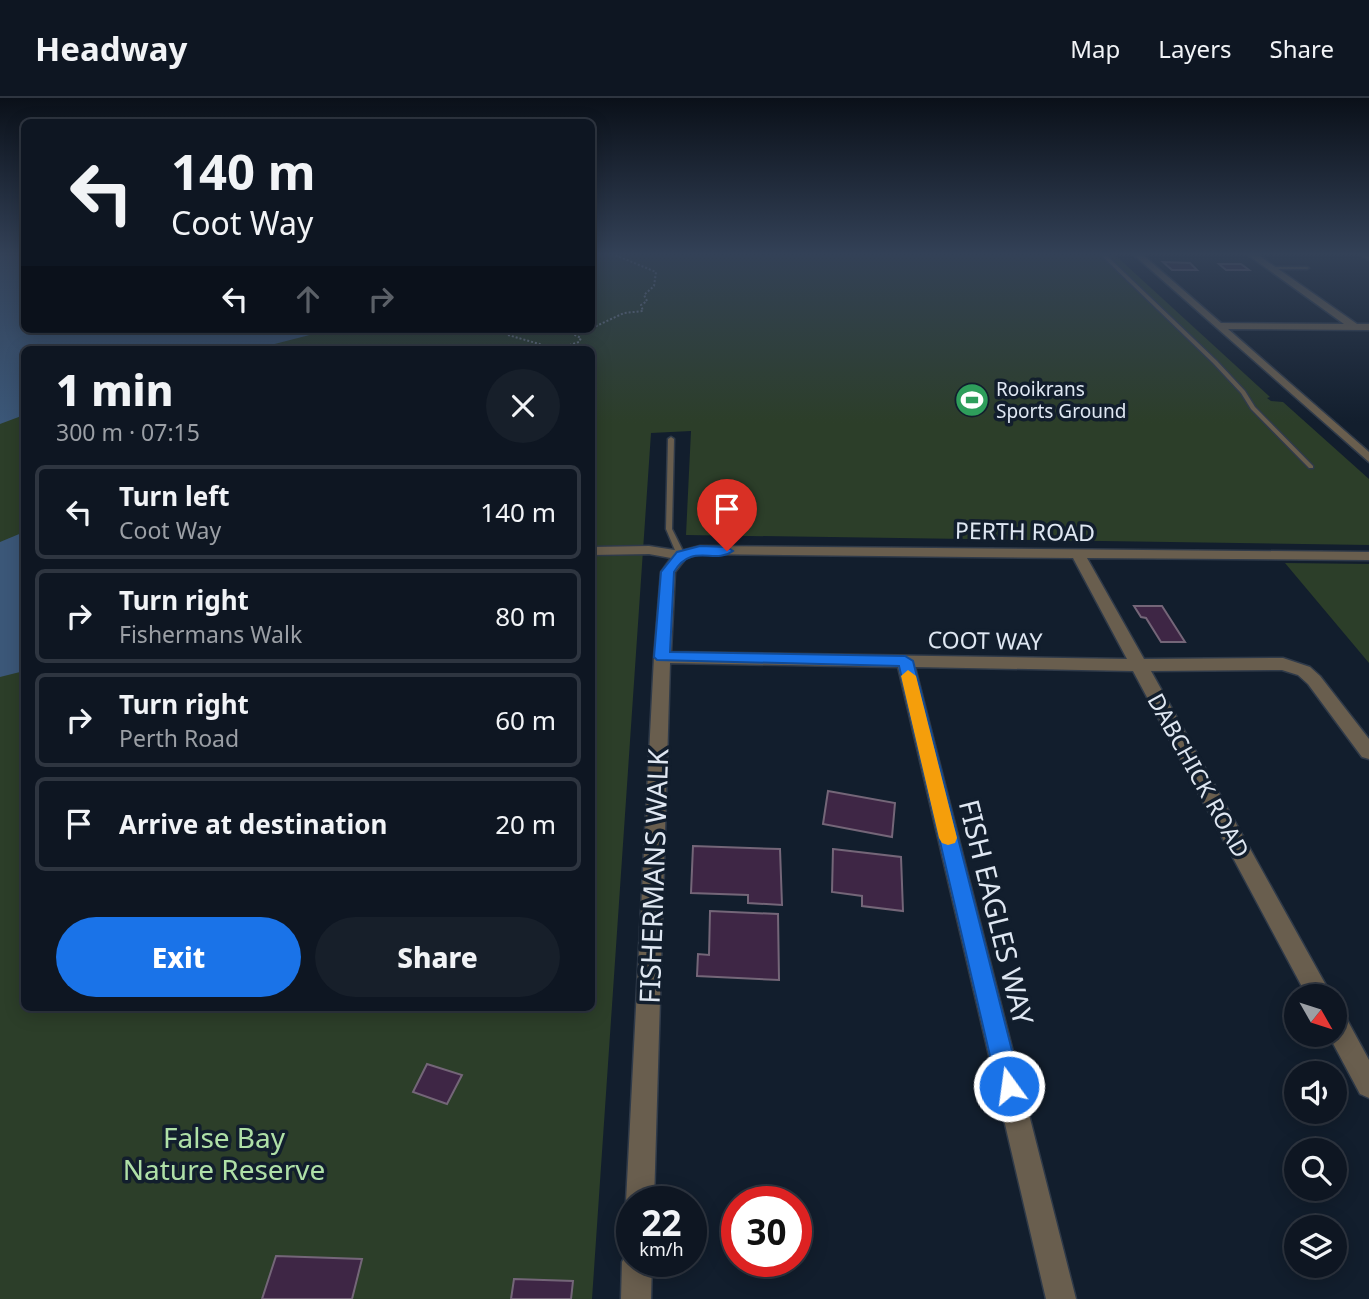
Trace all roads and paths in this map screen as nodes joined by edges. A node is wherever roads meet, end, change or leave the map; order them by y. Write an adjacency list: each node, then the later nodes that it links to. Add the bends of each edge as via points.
1 (643, 311): 5 (path, via 624,313)
2 (1162, 311): 16 (lane)
3 (1201, 311): 6 (street)
4 (1331, 311): 7 (street)
5 (595, 326)
6 (1218, 326): 7 (street); 15 (street)
7 (1354, 327): 8 (street); 11 (street)
8 (1369, 327)
9 (579, 333): 13 (path, via 575,335 581,338 579,342)
10 (508, 335): 12 (path)
11 (1369, 337)
12 (543, 346)
13 (568, 346)
14 (671, 439): 19 (lane, via 669,529)
15 (1369, 458)
16 (1311, 467)
17 (595, 551): 19 (street, PERTH ROAD)
18 (1078, 554): 19 (street, PERTH ROAD, via 700,550); 20 (street, PERTH ROAD); 23 (street, DABCHICK ROAD)
19 (681, 555): 21 (street, FISHERMANS WALK, via 668,572)
20 (1369, 556)
21 (662, 657): 22 (street, COOT WAY); 28 (street, FISHERMANS WALK)
22 (905, 661): 23 (street, COOT WAY); 31 (street, FISH EAGLES WAY)
23 (1139, 665): 24 (street, COOT WAY, via 1283,664 1298,669 1314,680); 25 (street, DABCHICK ROAD)
24 (1369, 752)
25 (1313, 984)
26 (1348, 1046): 27 (street)
27 (1369, 1085)
28 (641, 1186)
29 (637, 1277): 30 (street)
30 (636, 1299)
31 (1061, 1299)

